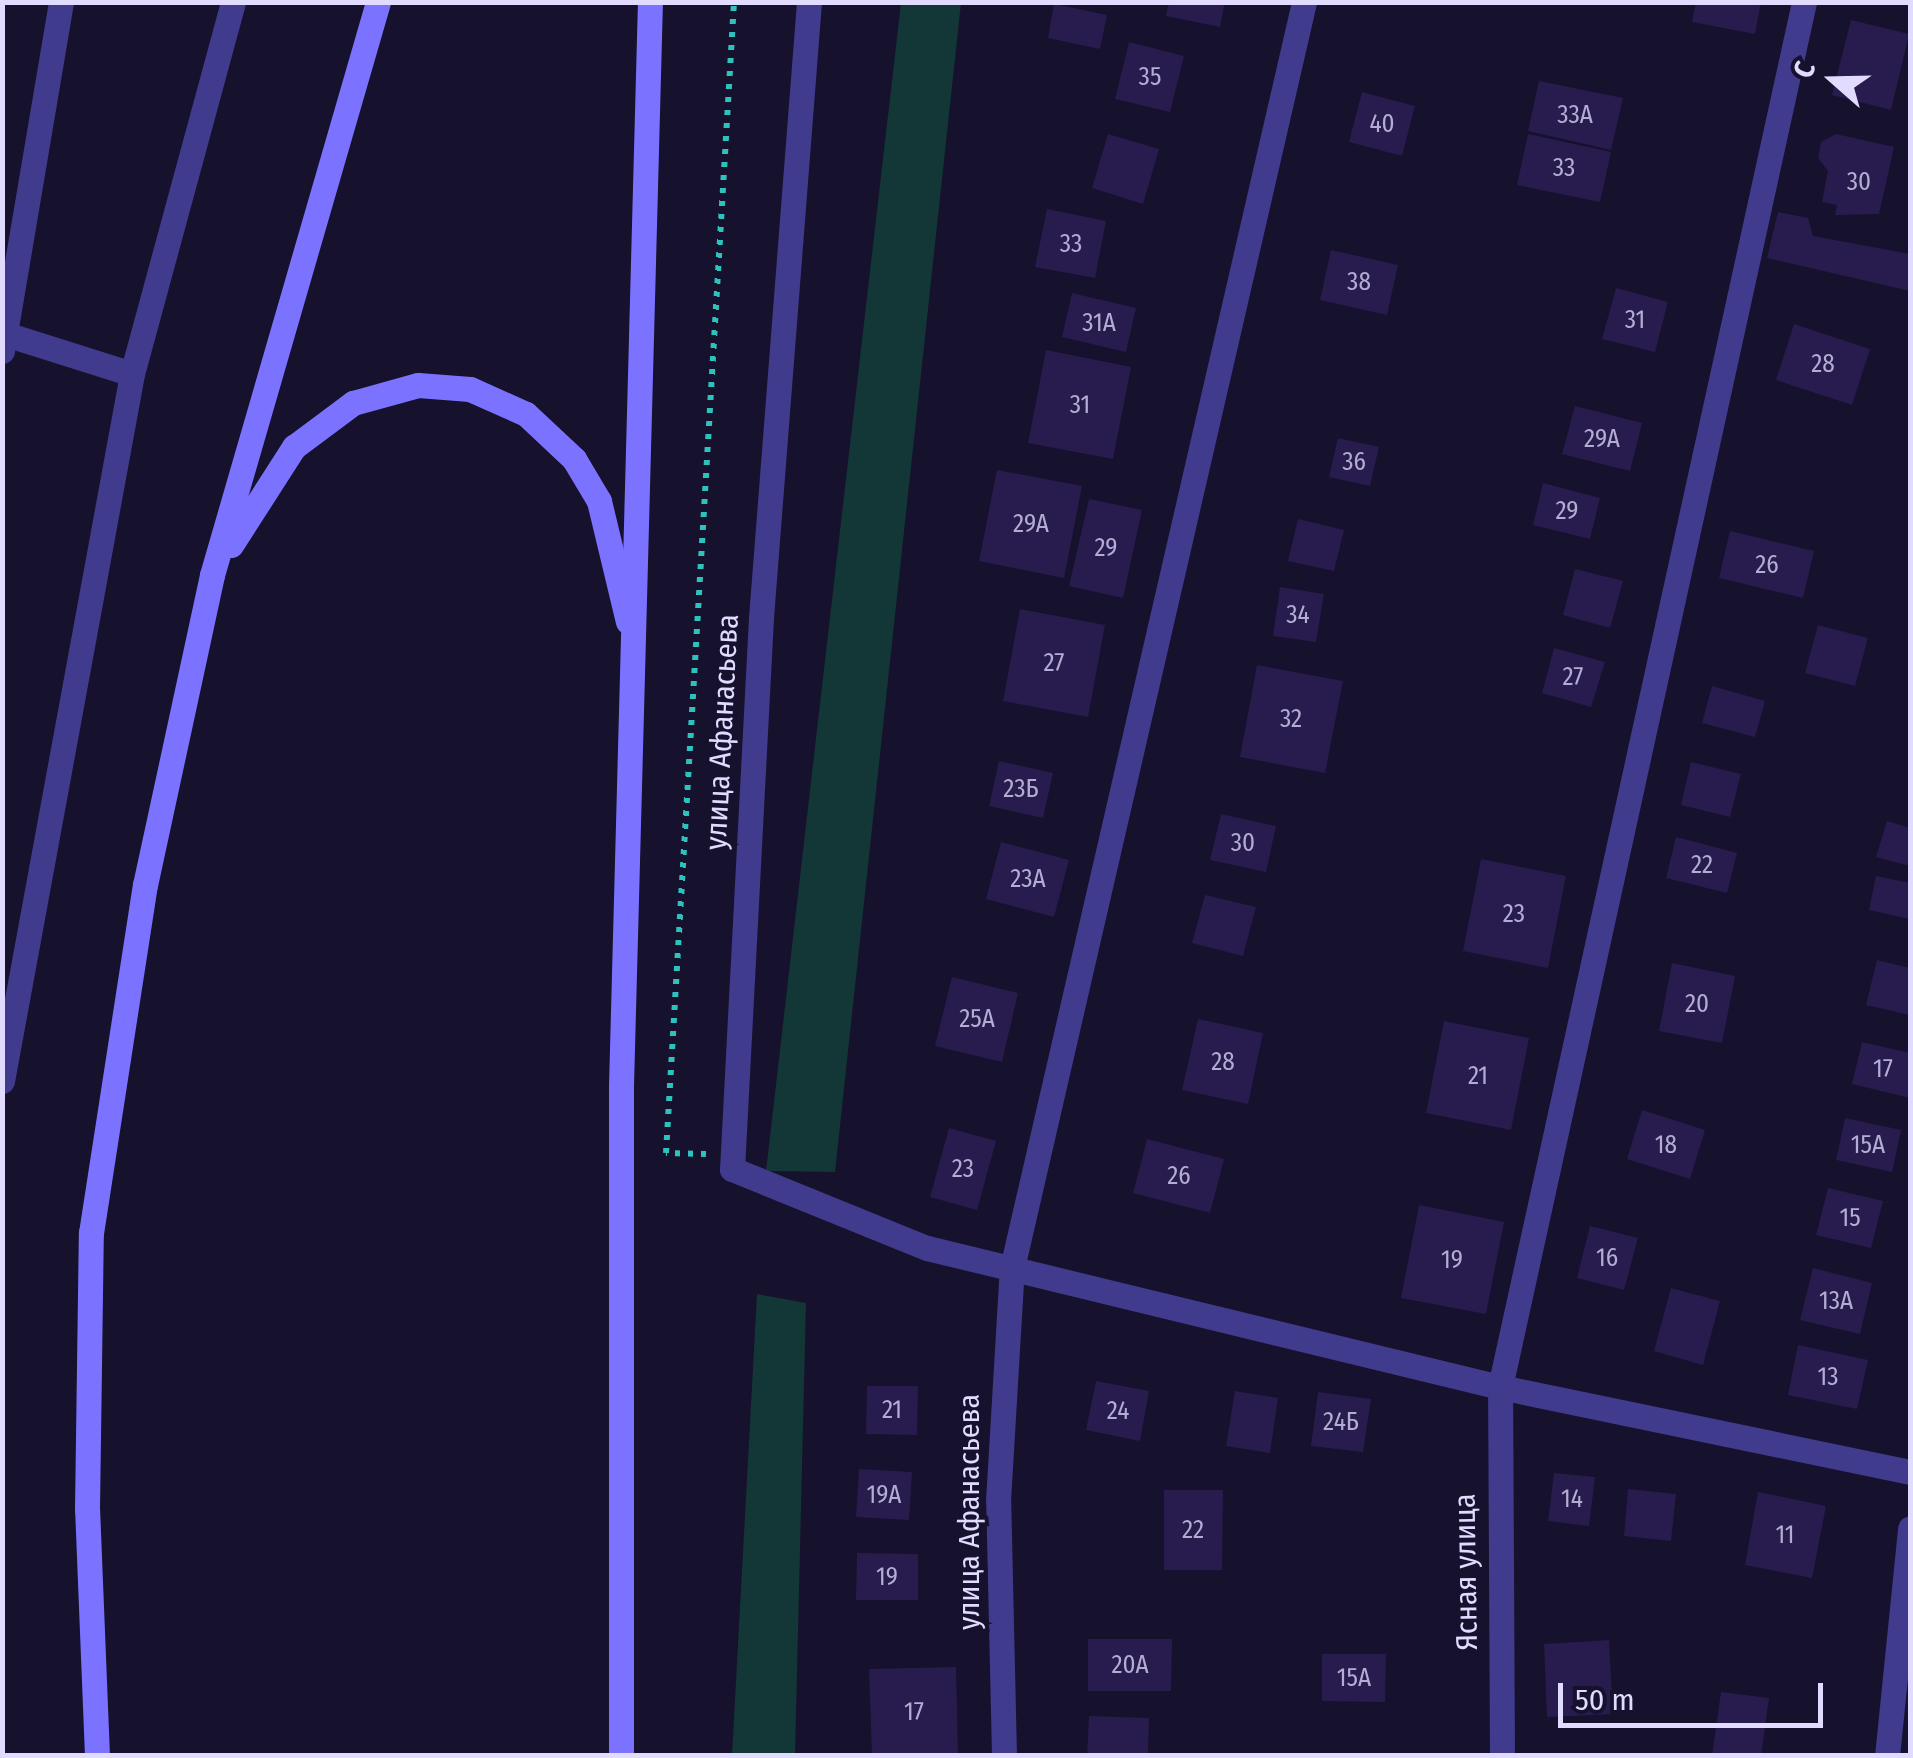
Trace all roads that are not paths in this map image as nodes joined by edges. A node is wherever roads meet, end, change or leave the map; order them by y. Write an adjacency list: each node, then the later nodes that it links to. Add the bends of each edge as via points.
1 (61, 2): 8 (street)
2 (233, 2): 9 (street)
3 (378, 2): 10 (main road)
4 (650, 2): 11 (main road)
5 (809, 2): 14 (street, улица Афанасьева, via 761,618 732,1169 926,1248)
6 (1304, 2): 14 (street, улица Афанасьева)
7 (1804, 2): 15 (street, Ясная улица)
8 (4, 339): 9 (street)
9 (132, 374): 12 (street)
10 (212, 574): 11 (main road, via 294,447 353,403 418,385 470,389 526,414 574,460 599,501); 18 (main road, via 145,885 91,1233 87,1509)
11 (636, 656): 19 (main road, via 616,1398)
12 (14, 927): 13 (street)
13 (2, 1081)
14 (1012, 1268): 15 (street); 20 (street, улица Афанасьева, via 998,1502)
15 (1500, 1386): 16 (street); 21 (street, Ясная улица)
16 (1910, 1472)
17 (1910, 1528): 22 (street)
18 (97, 1756)
19 (621, 1756)
20 (1004, 1756)
21 (1502, 1756)
22 (1887, 1756)

